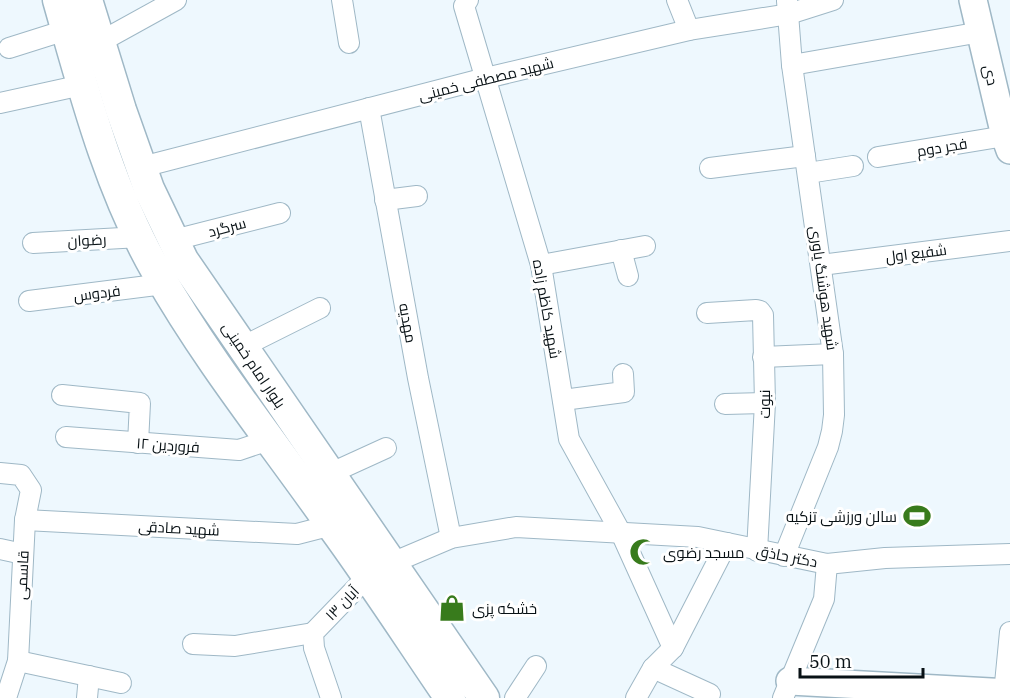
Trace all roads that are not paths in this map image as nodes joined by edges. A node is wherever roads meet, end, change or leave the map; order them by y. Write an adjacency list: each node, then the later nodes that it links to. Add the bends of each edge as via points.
1 (58, 0): 10 (main road, بلوار امام خمینی)
2 (87, 0): 13 (main road, بلوار امام خمینی)
3 (176, 0): 13 (street)
4 (342, 0): 14 (street)
5 (468, 0): 17 (street, شهید کاظم زاده, via 464,6)
6 (676, 0): 11 (street)
7 (833, 0): 9 (street, شهید مصطفی خمینی)
8 (973, 0): 12 (street, دی)
9 (788, 7): 11 (street, شهید مصطفی خمینی); 16 (street, شهید هوشنگ یاوری)
10 (66, 30): 15 (street); 18 (main road, بلوار امام خمینی)
11 (689, 30): 17 (street, شهید مصطفی خمینی)
12 (981, 32): 16 (street); 21 (street, دی)
13 (100, 42): 25 (main road, بلوار امام خمینی)
14 (349, 44)
15 (9, 48)
16 (792, 65): 23 (street, شهید هوشنگ یاوری)
17 (486, 78): 20 (street, شهید مصطفی خمینی); 36 (street, شهید کاظم زاده)
18 (82, 85): 19 (street); 30 (main road, بلوار امام خمینی, via 121,197)
19 (0, 104)
20 (369, 108): 25 (street, شهید مصطفی خمینی); 28 (street, مهدیه)
21 (1007, 143): 22 (street, فجر دوم)
22 (879, 157)
23 (806, 164): 24 (street); 26 (street); 37 (street, شهید هوشنگ یاوری)
24 (853, 166)
25 (142, 167): 31 (main road, بلوار امام خمینی)
26 (710, 168)
27 (417, 196): 28 (street)
28 (386, 200): 60 (street, مهدیه)
29 (280, 213): 31 (street, سرگرد)
30 (140, 237): 33 (street, رضوان); 39 (main road, بلوار امام خمینی)
31 (174, 240): 43 (main road, بلوار امام خمینی, via 183,260)
32 (1010, 241): 37 (street, شفیع اول)
33 (33, 243)
34 (645, 246): 35 (street)
35 (621, 250): 36 (street); 38 (street)
36 (541, 265): 48 (street, شهید کاظم زاده)
37 (821, 265): 44 (street, شهید هوشنگ یاوری)
38 (628, 276)
39 (164, 284): 40 (street, فردوس); 52 (main road, بلوار امام خمینی)
40 (29, 301)
41 (320, 308): 43 (street)
42 (707, 313): 45 (street, نبوت, via 760,311)
43 (242, 347): 56 (main road, بلوار امام خمینی)
44 (833, 354): 45 (street); 66 (street, شهید هوشنگ یاوری, via 832,431)
45 (763, 357): 49 (street, نبوت)
46 (623, 374): 48 (street, via 624,392)
47 (62, 395): 53 (street, via 140,403)
48 (562, 400): 59 (street, شهید کاظم زاده, via 569,439)
49 (765, 403): 50 (street); 63 (street, نبوت)
50 (725, 404)
51 (66, 437): 53 (street, ۱۲ فروردین)
52 (269, 440): 53 (street, ۱۲ فروردین, via 239,450); 58 (main road, بلوار امام خمینی)
53 (138, 442)
54 (386, 448): 56 (street)
55 (0, 472): 57 (street, قاسمی, via 21,475 31,490)
56 (329, 474): 68 (main road, بلوار امام خمینی)
57 (25, 520): 58 (street, شهید صادقی, via 297,534); 64 (street, قاسمی)
58 (332, 525): 68 (main road, بلوار امام خمینی)
59 (621, 533): 60 (street, دکتر حاذق, via 516,527); 61 (street, دکتر حاذق, via 698,537); 72 (street)
60 (451, 538): 68 (street, دکتر حاذق)
61 (727, 543): 63 (street, دکتر حاذق); 72 (street)
62 (0, 549): 64 (street)
63 (757, 551): 66 (street, دکتر حاذق)
64 (23, 554): 76 (street, قاسمی)
65 (1010, 554): 67 (street, دکتر حاذق)
66 (784, 556): 67 (street, دکتر حاذق)
67 (827, 564): 78 (street, via 824,599)
68 (379, 570): 70 (street, ۱۳ آبان); 83 (main road, بلوار امام خمینی); 84 (main road, بلوار امام خمینی)
69 (1010, 632): 80 (street)
70 (313, 633): 71 (street, via 235,646); 82 (street, ۱۳ آبان, via 314,648)
71 (193, 644)
72 (673, 648): 74 (street)
73 (536, 666): 85 (street)
74 (653, 668): 79 (street); 86 (street)
75 (89, 676): 76 (street); 77 (street); 81 (street)
76 (9, 678)
77 (121, 683)
78 (787, 690): 80 (street)
79 (710, 693)
80 (1007, 694)
81 (87, 698)
82 (331, 698)
83 (450, 698)
84 (484, 698)
85 (515, 698)
86 (636, 698)

